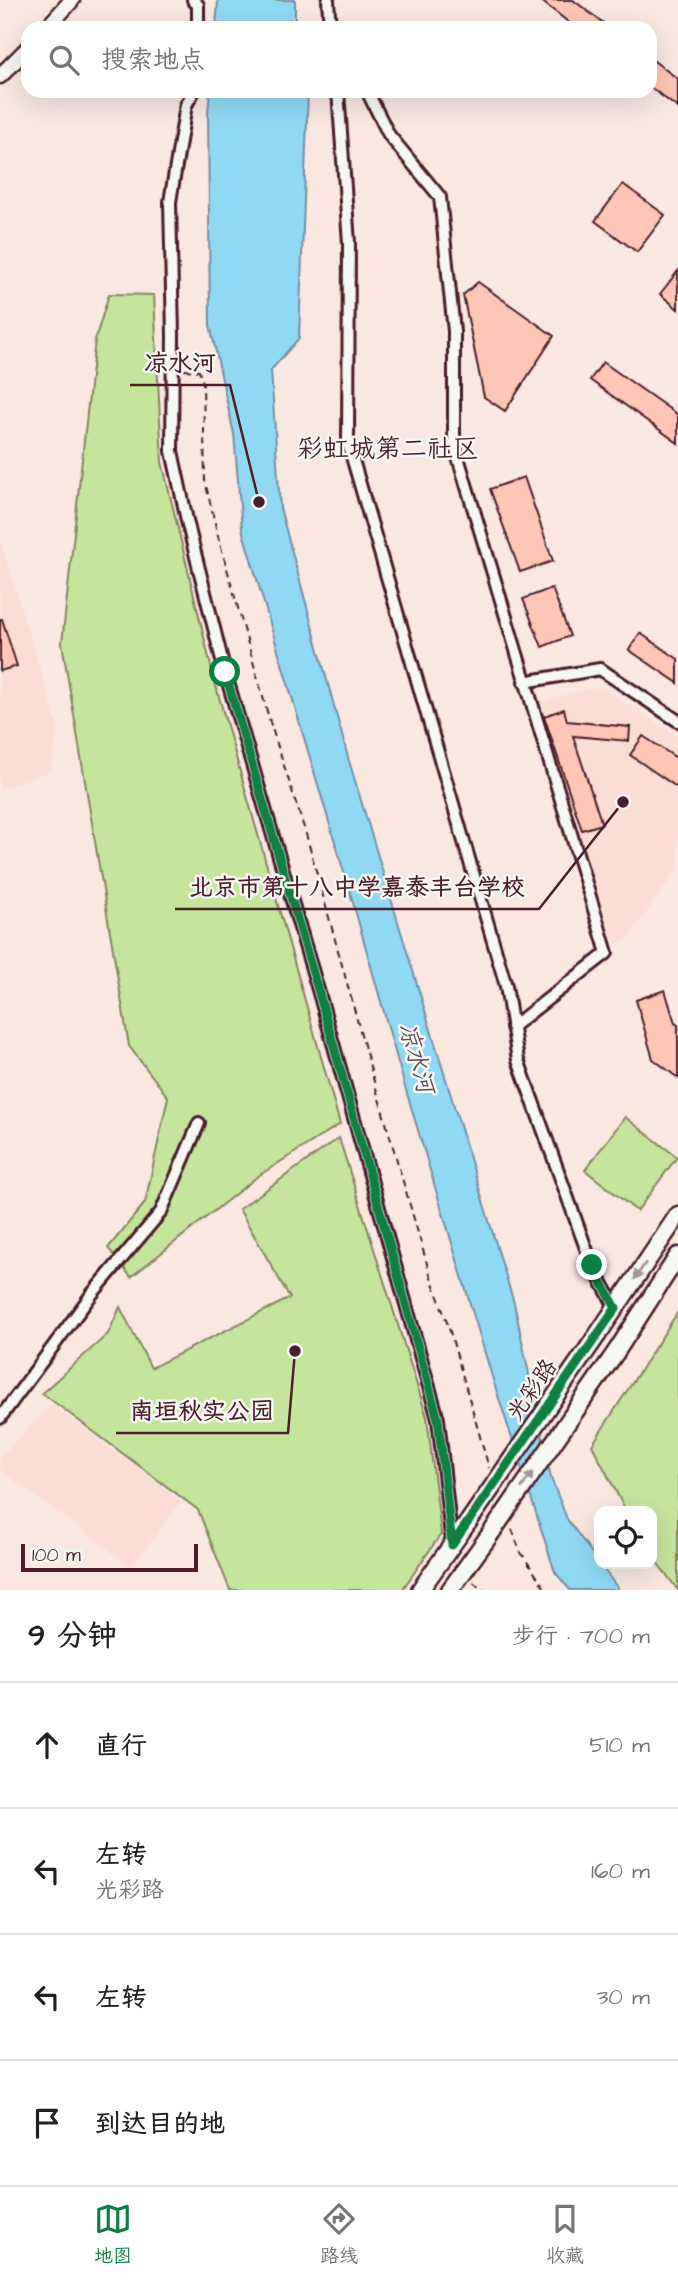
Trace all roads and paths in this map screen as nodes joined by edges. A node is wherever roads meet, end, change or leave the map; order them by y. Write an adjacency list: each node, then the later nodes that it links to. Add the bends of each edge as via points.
1 (72, 0): 4 (street)
2 (193, 0): 5 (street, via 198,5)
3 (328, 0): 6 (street)
4 (53, 21)
5 (198, 21)
6 (330, 21)
7 (21, 55): 8 (street)
8 (0, 76)
9 (190, 98): 12 (street, via 170,202)
10 (339, 98): 15 (street, via 349,243 348,443 506,986)
11 (370, 98): 13 (street, via 389,135 440,197 454,331 454,443)
12 (173, 373): 21 (path, via 199,371 203,383 205,481 219,540); 23 (street, via 172,451 188,526 225,672 438,1419)
13 (524, 682): 14 (street, via 600,669); 15 (street, via 607,953)
14 (678, 721)
15 (512, 1027): 19 (street, via 517,1060 570,1207 592,1265)
16 (199, 1123): 20 (street, via 161,1212 92,1294)
17 (678, 1215): 19 (main road, 光彩路, one-way to 19)
18 (678, 1256): 25 (main road, 光彩路, one-way to 18, bridge)
19 (616, 1308): 23 (main road, 光彩路, bridge)
20 (0, 1418)
21 (492, 1476)
22 (511, 1526): 26 (path, via 520,1550)
23 (452, 1545): 24 (main road, 光彩路)
24 (420, 1590)
25 (450, 1590)
26 (546, 1590)

